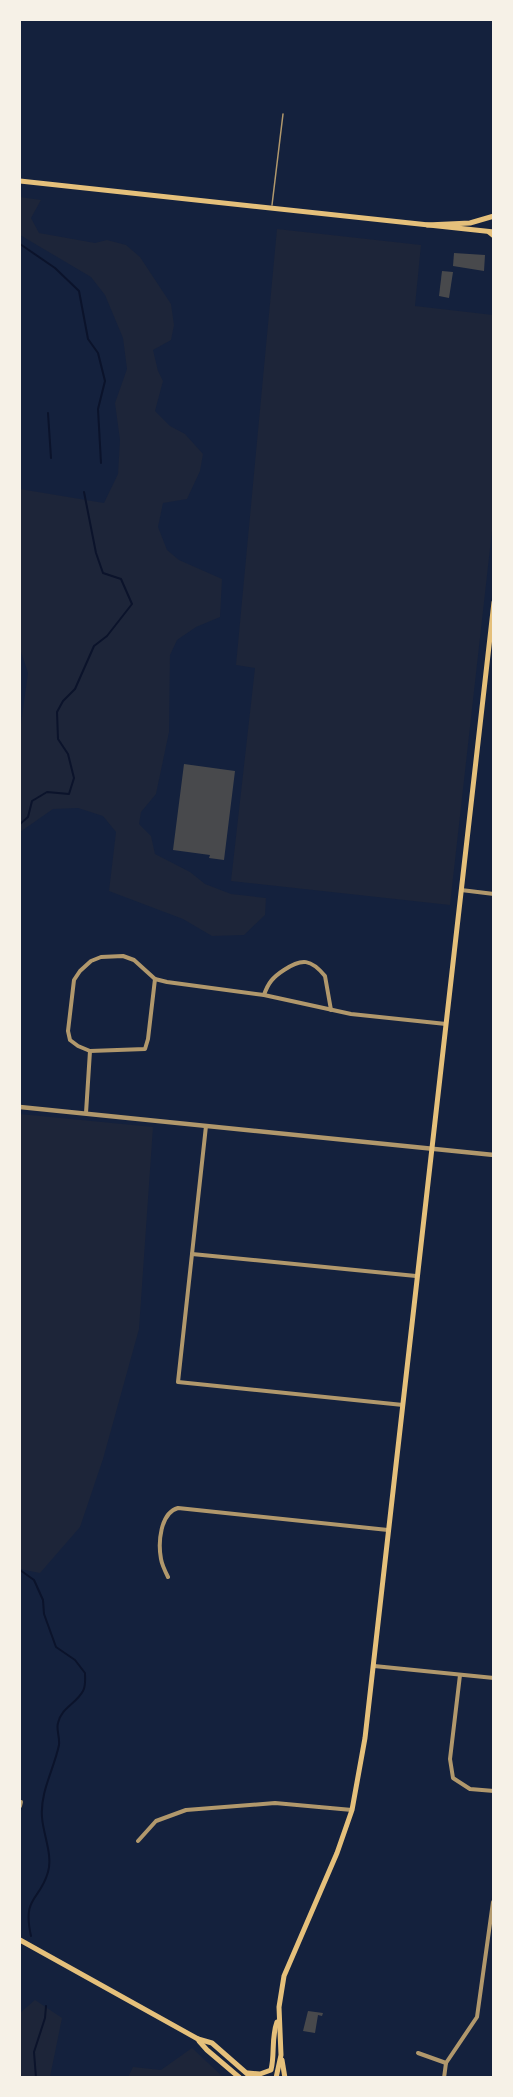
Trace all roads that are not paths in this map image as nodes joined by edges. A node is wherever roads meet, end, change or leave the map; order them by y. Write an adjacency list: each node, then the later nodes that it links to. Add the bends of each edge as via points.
1 (283, 114): 3 (lane)
2 (20, 182): 3 (main road)
3 (271, 208): 5 (main road)
4 (494, 216): 5 (main road, via 470,223)
5 (427, 225): 6 (main road)
6 (492, 233)
7 (494, 602): 8 (main road)
8 (461, 890): 9 (street); 13 (main road)
9 (494, 894)
10 (155, 980): 11 (street); 14 (street, via 145,1049); 14 (street, via 134,960 123,956 100,957 80,971 74,980 68,1031 70,1040)
11 (264, 995): 12 (street); 12 (street, via 273,977 296,963 310,963 325,976)
12 (331, 1010): 13 (street)
13 (446, 1024): 18 (main road)
14 (90, 1051): 16 (street)
15 (20, 1107): 16 (street)
16 (86, 1113): 17 (street)
17 (206, 1125): 18 (street); 20 (street)
18 (431, 1148): 19 (street); 21 (main road)
19 (494, 1155)
20 (192, 1254): 21 (street); 22 (street, via 178,1382)
21 (416, 1276): 22 (main road)
22 (403, 1405): 23 (main road)
23 (389, 1531): 24 (street, via 178,1508 171,1510 163,1526 161,1560); 25 (main road)
24 (168, 1577)
25 (374, 1666): 26 (street); 29 (main road)
26 (460, 1675): 27 (street); 28 (street, via 450,1759 453,1778 470,1789)
27 (494, 1678)
28 (494, 1791)
29 (352, 1810): 30 (street, via 275,1803 186,1810 156,1821); 33 (main road, via 338,1853 288,1965 281,1987)
30 (138, 1841)
31 (493, 1902): 37 (street, via 477,2017)
32 (20, 1940): 34 (main road)
33 (279, 2018): 36 (main road); 38 (main road, via 273,2032 271,2070)
34 (198, 2039): 38 (main road, via 212,2043); 39 (main road)
35 (418, 2053): 37 (street)
36 (281, 2055): 40 (main road); 41 (main road)
37 (446, 2063): 42 (street)
38 (250, 2075)
39 (240, 2078)
40 (276, 2078)
41 (285, 2078)
42 (444, 2078)

